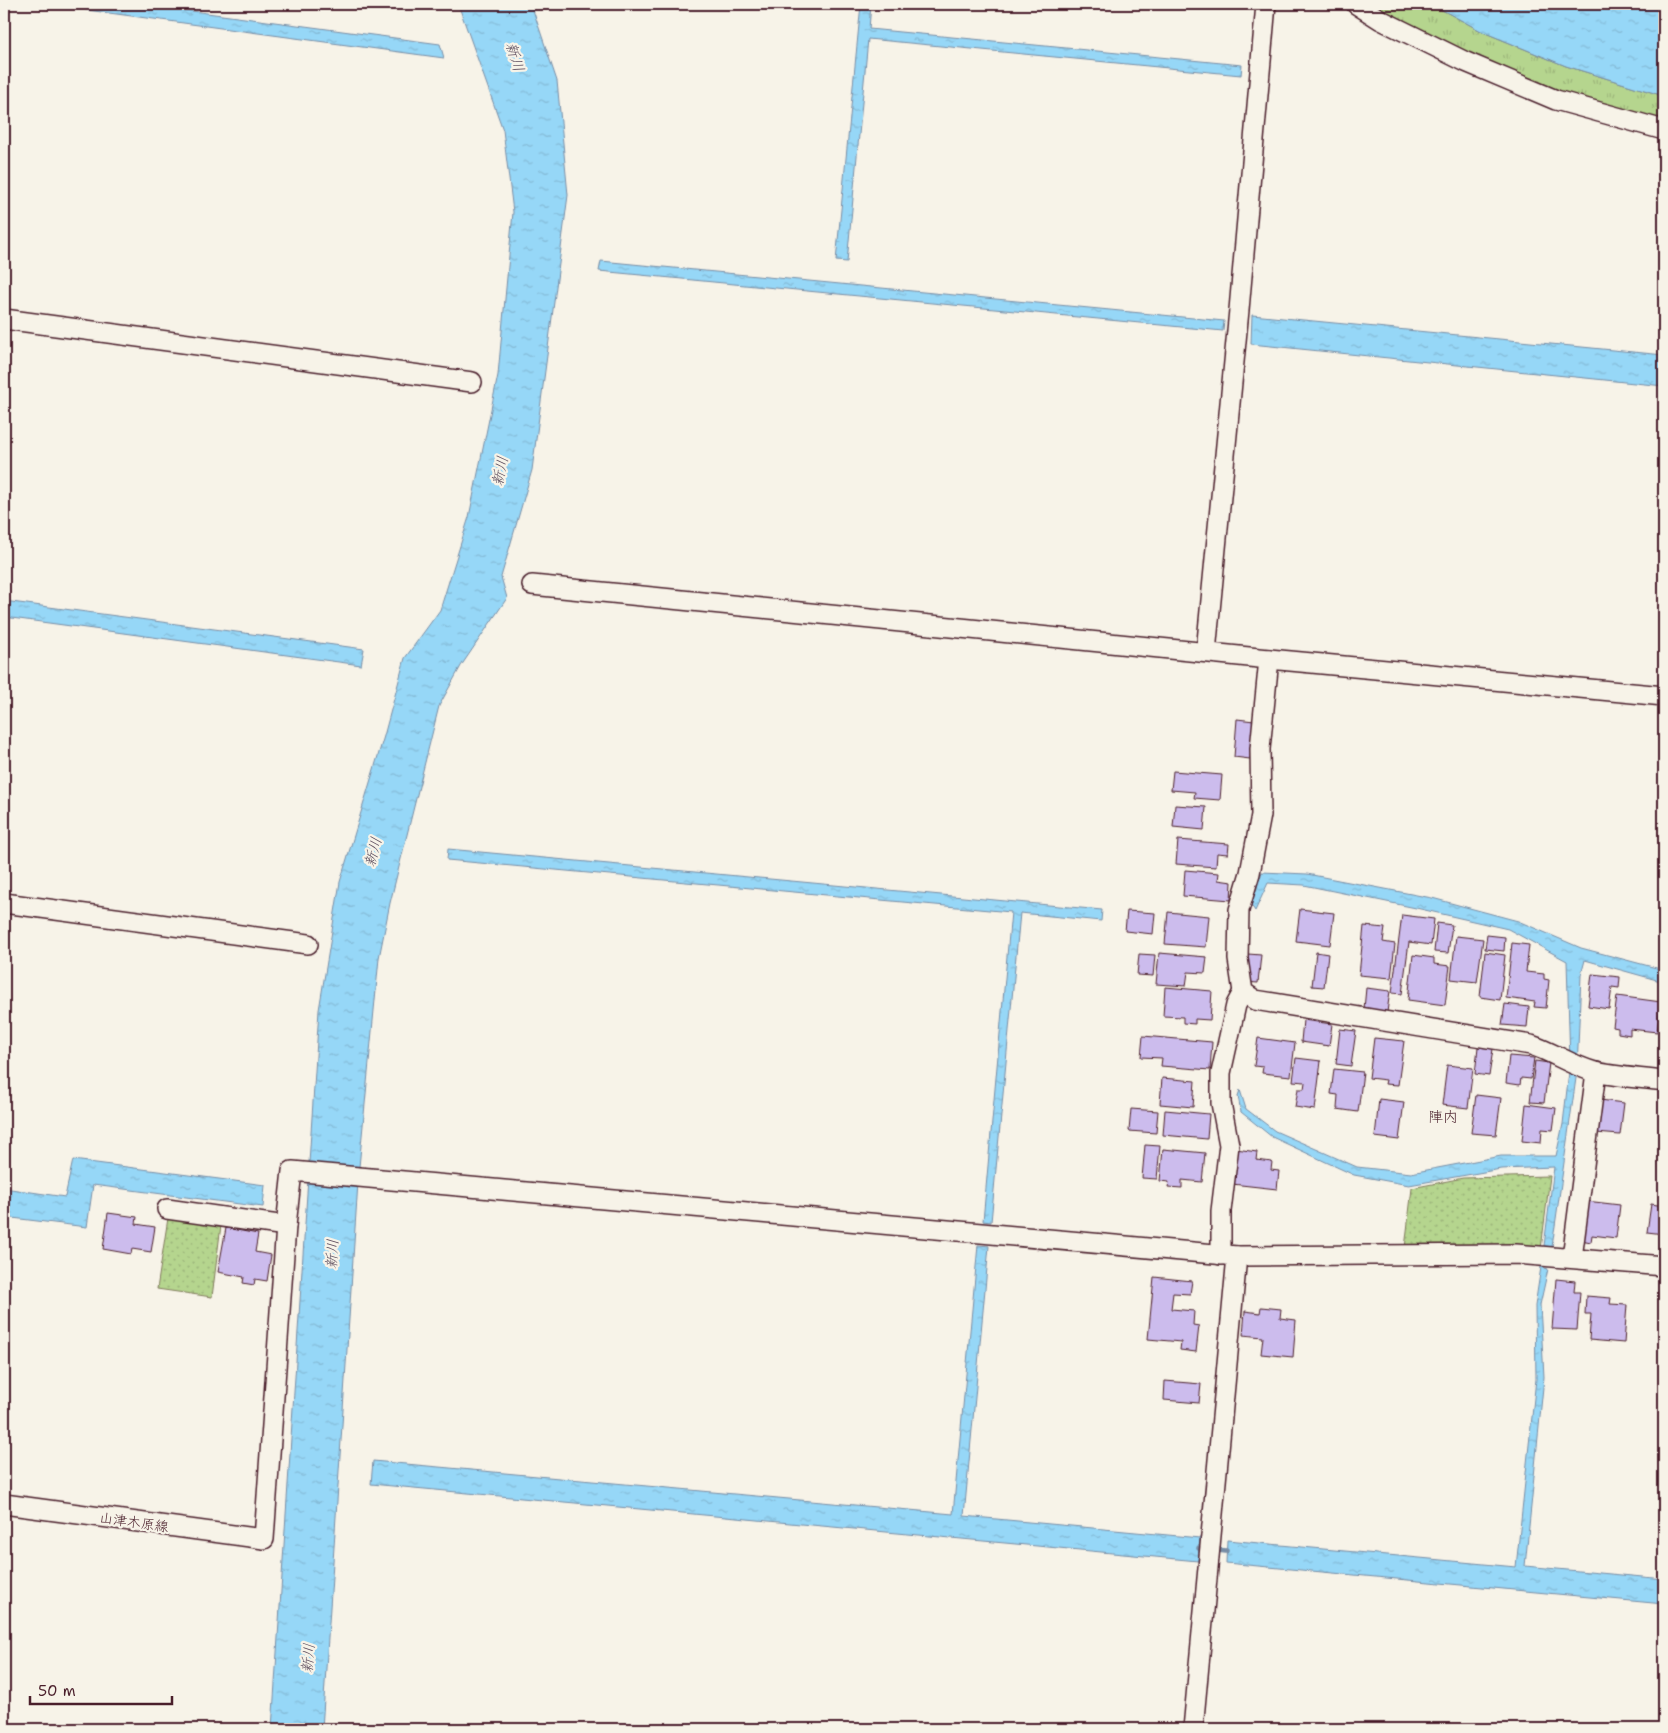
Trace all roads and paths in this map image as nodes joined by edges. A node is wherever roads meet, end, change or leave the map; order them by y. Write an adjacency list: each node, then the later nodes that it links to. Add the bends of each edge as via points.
1 (1266, 4): 7 (street)
2 (1356, 4): 3 (street, via 1380,20 1466,62 1556,100)
3 (1664, 130)
4 (4, 319): 5 (street)
5 (472, 382)
6 (532, 584): 7 (street)
7 (1206, 652): 8 (street)
8 (1269, 659): 9 (street); 12 (street, via 1260,749 1261,814 1239,910 1238,959)
9 (1664, 696)
10 (4, 903): 11 (street)
11 (308, 944)
12 (1243, 992): 13 (street, via 1255,1000 1530,1045); 17 (street, via 1236,1005 1221,1073 1221,1104 1228,1145 1221,1211)
13 (1581, 1066): 14 (street); 18 (street)
14 (1664, 1081)
15 (167, 1209): 16 (street)
16 (286, 1226): 17 (street, via 292,1171); 20 (street, 山津木原線, via 264,1539)
17 (1229, 1255): 18 (street, via 1516,1254); 21 (street, via 1209,1560)
18 (1572, 1258): 19 (street)
19 (1664, 1266)
20 (4, 1504)
21 (1193, 1729)

